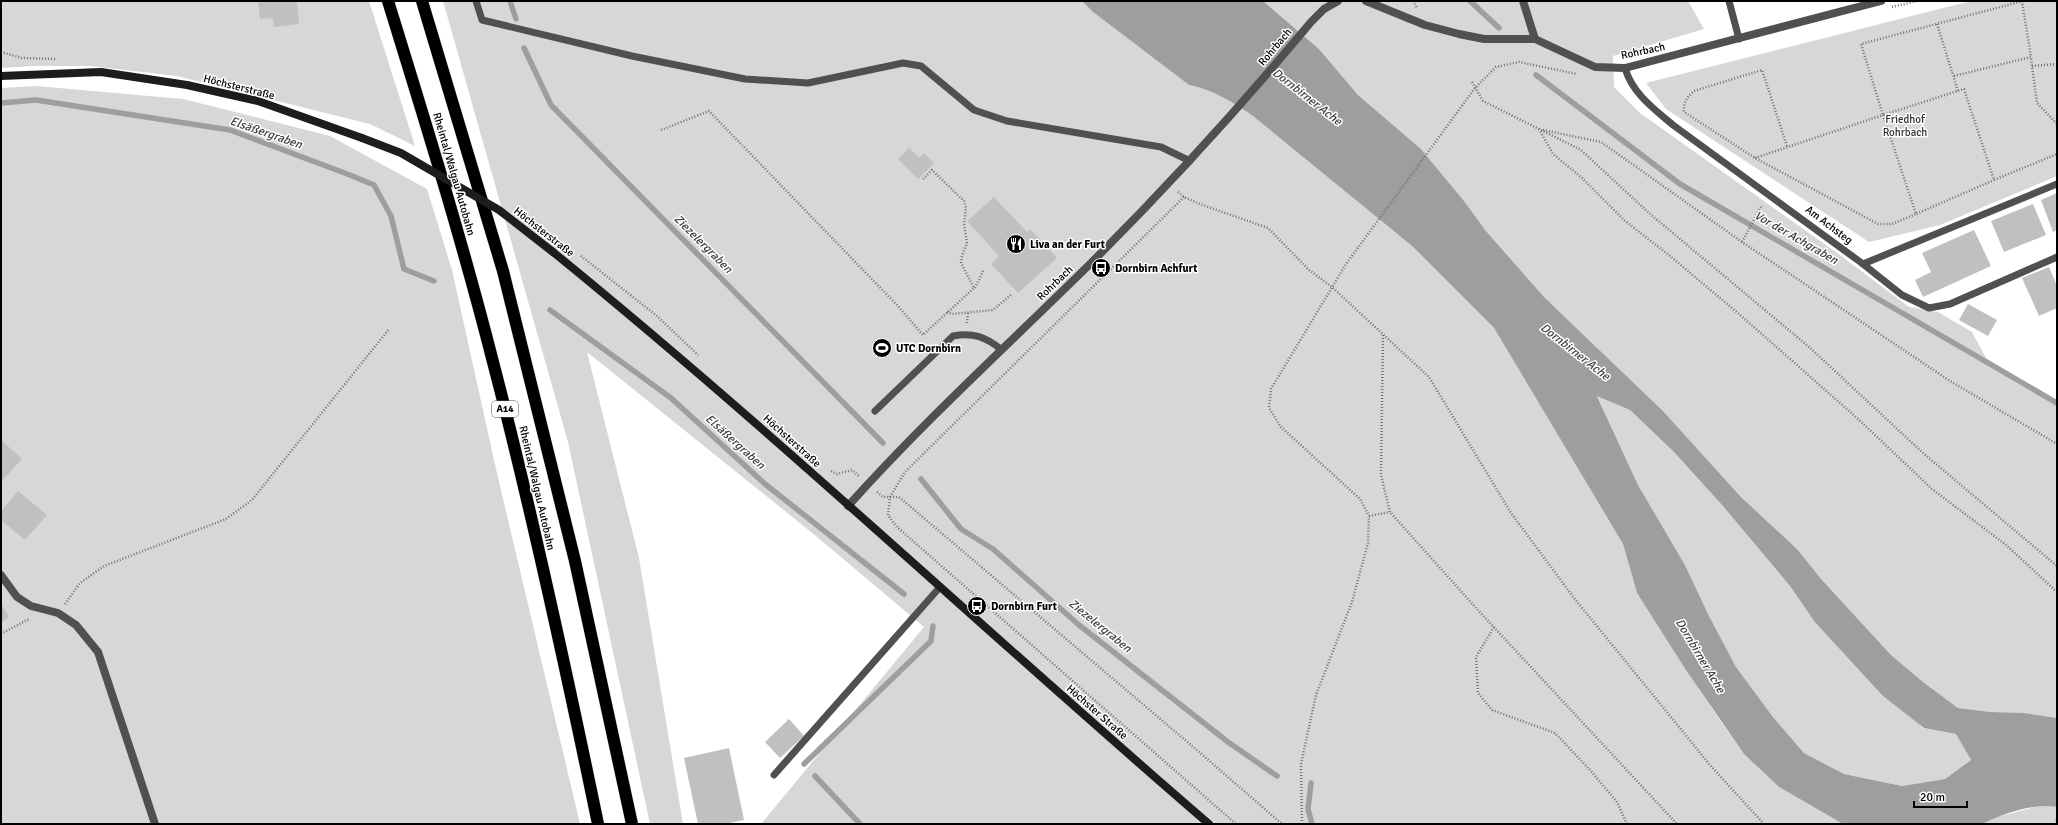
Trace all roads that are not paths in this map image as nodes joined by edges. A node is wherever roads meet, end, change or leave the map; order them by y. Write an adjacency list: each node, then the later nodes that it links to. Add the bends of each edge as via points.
1 (388, 1): 25 (highway, Rheintal/Walgau Autobahn / A14, via 493,360 561,648)
2 (422, 1): 26 (highway, Rheintal/Walgau Autobahn, via 503,271 575,561)
3 (476, 1): 13 (lane, via 482,20 632,56 745,79 808,83 903,63 921,66 974,110 1007,121 1161,147)
4 (1338, 1): 13 (street, Rohrbach, via 1324,9 1296,39 1231,117)
5 (1366, 1): 9 (street, Rohrbach, via 1426,25 1459,34 1484,39)
6 (1523, 1): 9 (street)
7 (1729, 1): 10 (lane)
8 (1881, 1): 10 (street, Rohrbach)
9 (1535, 39): 11 (street, Rohrbach, via 1595,67)
10 (1739, 39): 11 (street, Rohrbach)
11 (1625, 68): 16 (lane, Am Achsteg, via 1627,76 1646,102 1673,125)
12 (1, 76): 19 (main road, Höchsterstraße, bridge, via 101,72 187,85 258,101 401,153 499,210 553,252 654,335)
13 (1190, 161): 17 (street, Rohrbach)
14 (2057, 184): 16 (lane)
15 (2057, 257): 16 (lane, Am Achsteg, via 1950,304 1929,308 1902,295)
16 (1863, 264)
17 (1002, 350): 18 (lane, via 984,338 967,333 953,336); 19 (street, Rohrbach)
18 (875, 411)
19 (848, 506): 21 (main road, Höchsterstraße)
20 (1, 576): 24 (street, via 17,597 31,606 58,613 76,625 98,652)
21 (940, 587): 22 (main road, Höchsterstraße); 23 (lane)
22 (971, 616): 27 (main road, Höchster Straße)
23 (774, 775)
24 (155, 824)
25 (598, 824)
26 (632, 824)
27 (1209, 824)

